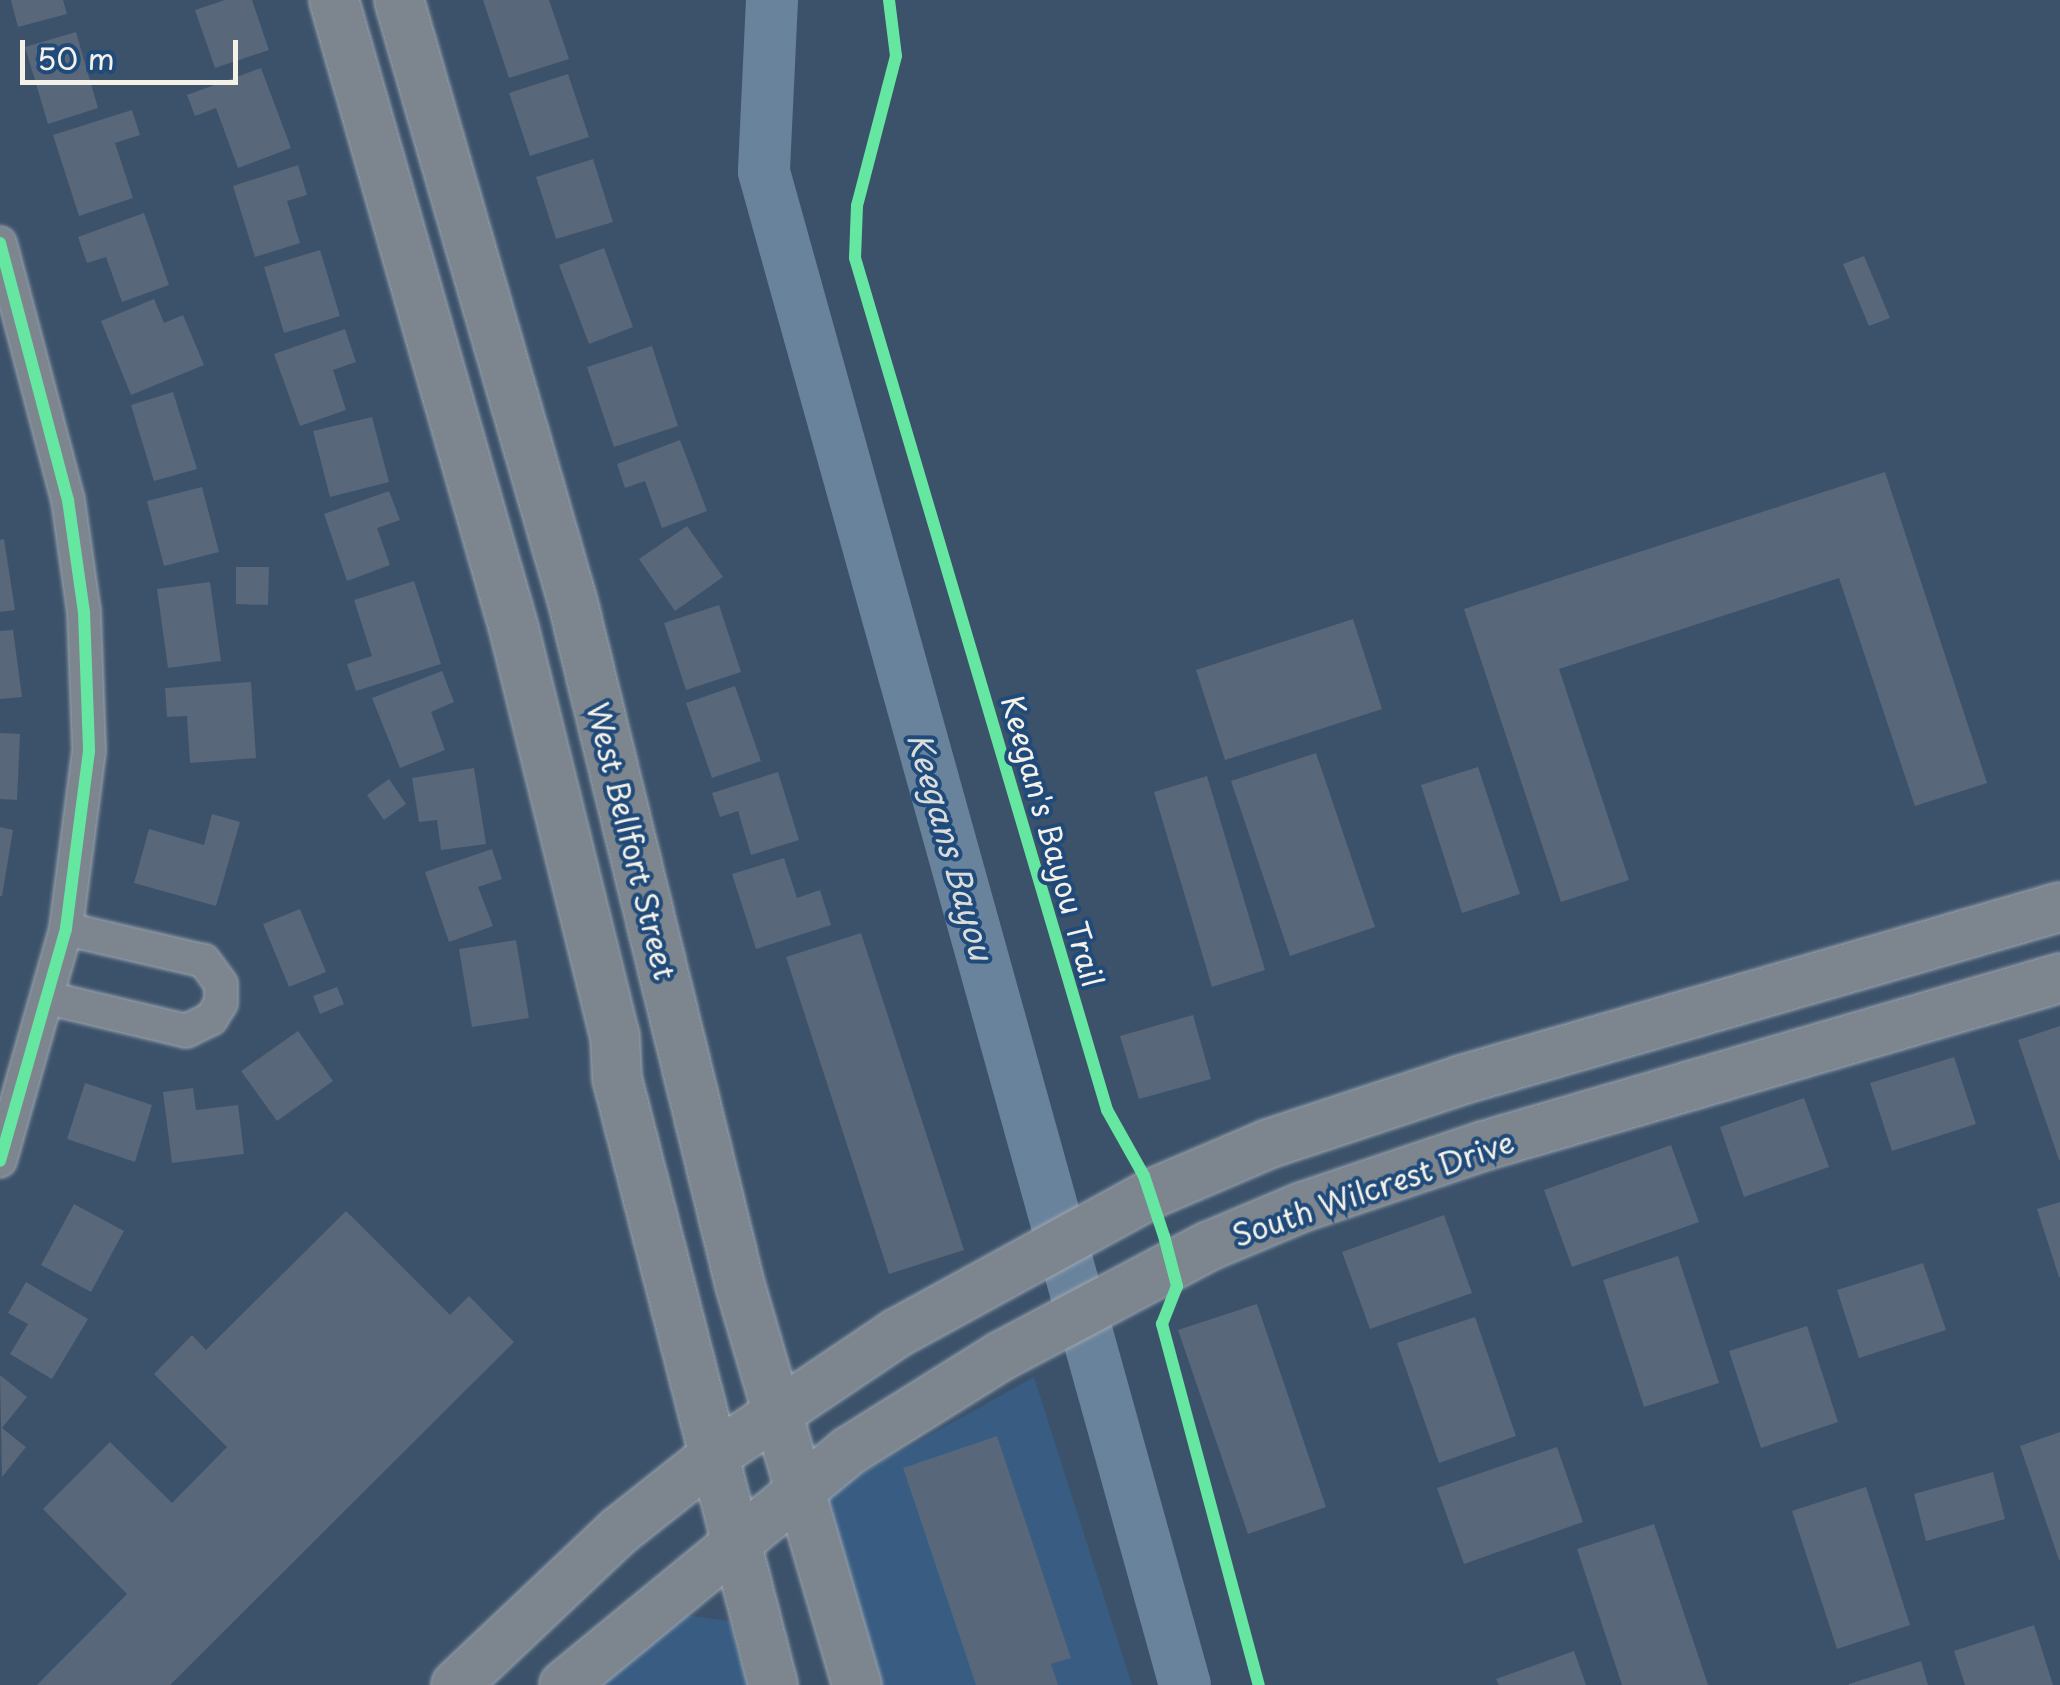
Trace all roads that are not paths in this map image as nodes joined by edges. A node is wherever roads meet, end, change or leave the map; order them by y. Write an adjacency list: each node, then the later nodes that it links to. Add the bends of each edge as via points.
1 (334, 0): 5 (main road, West Bellfort Street)
2 (399, 0): 4 (main road, West Bellfort Street)
3 (0, 242): 7 (street, via 60,467 84,612 89,751)
4 (506, 372): 5 (main road); 10 (main road, West Bellfort Street, via 573,603)
5 (445, 394): 11 (main road, West Bellfort Street, via 514,629)
6 (2060, 907): 12 (main road)
7 (66, 928): 9 (street); 9 (street, via 204,961 221,984 221,1003 211,1020 186,1031)
8 (2060, 978): 13 (main road, South Wilcrest Drive)
9 (48, 998): 14 (street)
10 (675, 1017): 11 (main road); 15 (main road, West Bellfort Street)
11 (615, 1036): 16 (main road, West Bellfort Street, via 617,1078)
12 (1461, 1080): 13 (main road); 15 (main road, via 1268,1144 1114,1213 910,1326)
13 (1483, 1146): 17 (main road, South Wilcrest Drive, via 1302,1207 1137,1284 1017,1348 849,1451)
14 (0, 1161)
15 (776, 1413): 16 (main road); 17 (main road, West Bellfort Street)
16 (711, 1458): 18 (main road, West Bellfort Street); 19 (main road, via 618,1531)
17 (799, 1490): 18 (main road, South Wilcrest Drive); 22 (main road, West Bellfort Street)
18 (732, 1543): 20 (main road, South Wilcrest Drive); 21 (main road, West Bellfort Street)
19 (456, 1685)
20 (564, 1685)
21 (773, 1685)
22 (857, 1685)

